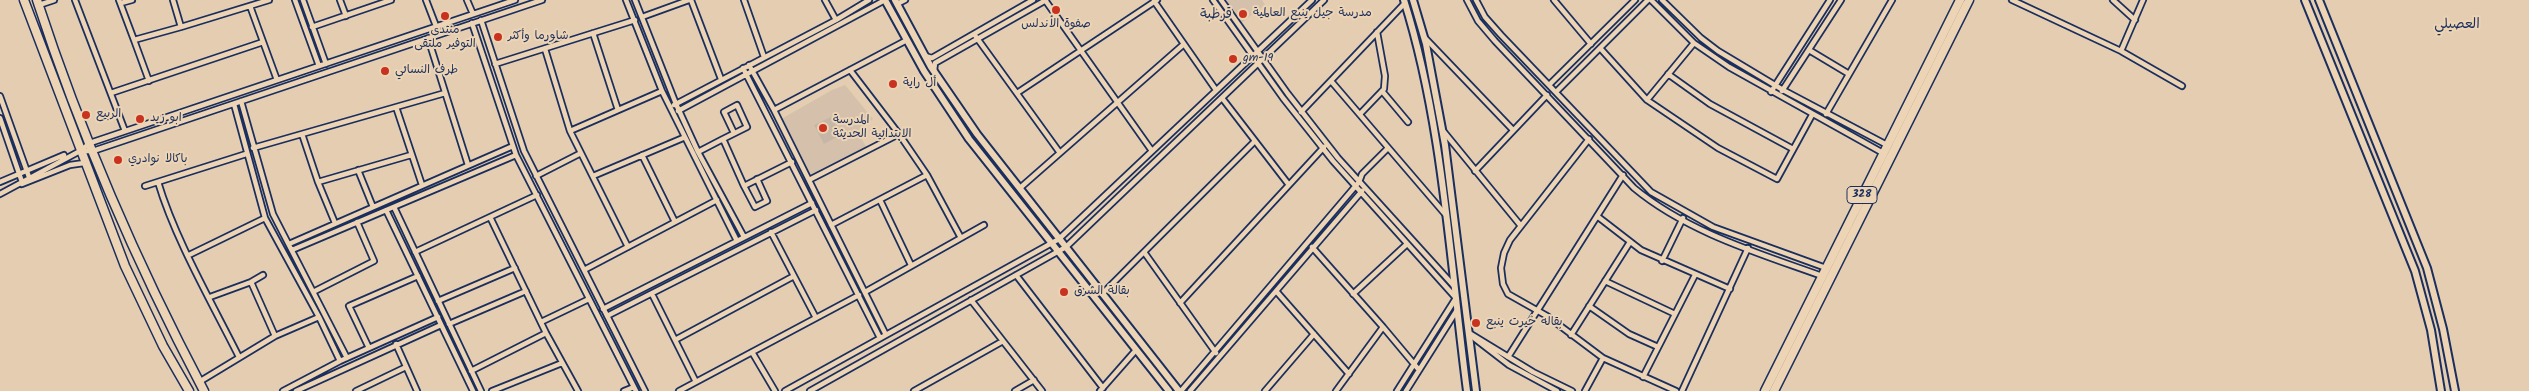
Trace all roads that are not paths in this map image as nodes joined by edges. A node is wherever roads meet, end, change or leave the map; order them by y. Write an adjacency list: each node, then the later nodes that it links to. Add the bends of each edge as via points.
1 (24, 0): 152 (main road)
2 (54, 0): 50 (street)
3 (75, 0): 110 (street)
4 (132, 0): 47 (street)
5 (173, 0): 61 (street)
6 (269, 0): 51 (street)
7 (294, 0): 88 (street)
8 (302, 0): 62 (street)
9 (340, 0): 53 (street)
10 (391, 0): 53 (street)
11 (426, 0): 60 (street)
12 (467, 0): 52 (street)
13 (515, 0): 52 (street)
14 (542, 0): 55 (street)
15 (626, 0): 56 (street)
16 (635, 0): 54 (street)
17 (690, 0): 54 (street); 96 (street)
18 (744, 0): 82 (street)
19 (825, 0): 57 (street)
20 (869, 0): 57 (street)
21 (885, 0): 69 (main road); 92 (street)
22 (904, 0): 48 (street)
23 (1033, 0): 65 (street)
24 (1046, 0): 65 (street); 77 (street)
25 (1213, 0): 81 (street)
26 (1221, 0): 79 (street)
27 (1312, 0): 79 (street)
28 (1324, 0): 83 (street)
29 (1413, 0): 66 (main road)
30 (1467, 0): 112 (street, via 1478,21 1495,41)
31 (1476, 0): 100 (street, via 1485,17)
32 (1635, 0): 73 (street)
33 (1650, 0): 71 (street); 74 (street)
34 (1662, 0): 101 (street, via 1701,38)
35 (1830, 0): 101 (street)
36 (1841, 0): 76 (street)
37 (1892, 0): 94 (street)
38 (1960, 0): 146 (main road, 328)
39 (1969, 0): 343 (main road)
40 (2012, 0): 78 (street)
41 (2113, 0): 58 (street)
42 (2143, 0): 58 (street)
43 (2304, 0): 344 (main road, via 2415,271 2431,330)
44 (2318, 0): 345 (main road, via 2427,268)
45 (1156, 1): 72 (street); 77 (street)
46 (1556, 1): 73 (street)
47 (120, 2): 68 (street)
48 (896, 2): 80 (main road)
49 (1404, 2): 63 (street); 200 (main road, via 1424,79)
50 (38, 3): 145 (main road)
51 (250, 6): 61 (street); 70 (street)
52 (473, 14): 60 (street)
53 (346, 16): 62 (street)
54 (642, 17): 120 (street)
55 (481, 20): 59 (street); 86 (street)
56 (635, 20): 64 (street); 105 (street)
57 (836, 20): 82 (street)
58 (2135, 20): 78 (street)
59 (472, 24): 67 (street); 147 (street)
60 (436, 26): 85 (street)
61 (181, 27): 68 (street)
62 (312, 27): 85 (street)
63 (1378, 32): 99 (street); 106 (street, via 1385,76)
64 (593, 33): 75 (street); 123 (street)
65 (976, 36): 80 (street, via 932,58); 91 (street, via 935,63); 111 (street)
66 (1424, 37): 134 (street); 137 (main road)
67 (428, 38): 107 (street); 117 (street)
68 (134, 40): 98 (street)
69 (907, 40): 90 (street); 217 (main road, via 969,139)
70 (263, 42): 97 (street); 98 (street)
71 (1694, 43): 93 (street); 109 (street)
72 (1184, 44): 103 (street); 118 (street)
73 (1591, 44): 100 (street)
74 (1600, 48): 108 (street); 116 (street)
75 (545, 49): 86 (street); 136 (street)
76 (1809, 50): 94 (street); 104 (street)
77 (1080, 51): 111 (street); 118 (street)
78 (2121, 51): 102 (street)
79 (1257, 52): 81 (street); 83 (street)
80 (925, 56): 91 (main road)
81 (1253, 56): 84 (street); 103 (street)
82 (764, 57): 87 (street)
83 (1263, 59): 84 (street); 126 (street)
84 (1258, 63): 115 (street); 148 (street)
85 (326, 64): 88 (street)
86 (495, 64): 173 (street, via 513,124)
87 (749, 65): 89 (street); 92 (street)
88 (319, 66): 97 (street)
89 (743, 68): 95 (street); 96 (street)
90 (850, 70): 124 (street); 140 (street)
91 (934, 71): 188 (main road)
92 (753, 72): 95 (street); 124 (street)
93 (1668, 74): 116 (street); 151 (street, via 1710,104)
94 (1849, 74): 129 (street)
95 (747, 75): 125 (street); 164 (street)
96 (721, 79): 120 (street)
97 (277, 80): 133 (street)
98 (149, 81): 110 (street)
99 (1331, 81): 126 (street); 128 (street)
100 (1549, 85): 108 (street)
101 (1776, 86): 104 (street); 109 (street)
102 (2182, 86)
103 (1216, 90): 154 (street)
104 (1783, 90): 114 (street); 129 (street)
105 (662, 91): 122 (street); 123 (street)
106 (1382, 91): 128 (street); 132 (street)
107 (446, 92): 121 (street); 166 (street)
108 (1556, 92): 234 (street, via 1651,192 1713,226)
109 (1771, 92): 114 (street)
110 (112, 93): 133 (street)
111 (1017, 93): 156 (street)
112 (1547, 94): 134 (street); 143 (street)
113 (0, 96): 168 (street)
114 (1779, 97): 130 (street)
115 (1222, 98): 144 (street); 222 (street)
116 (1647, 100): 151 (street, via 1718,148 1777,179)
117 (241, 101): 119 (street); 149 (street)
118 (1117, 103): 154 (street); 156 (street)
119 (234, 104): 153 (street); 160 (street)
120 (676, 104): 122 (street); 125 (street)
121 (396, 107): 139 (street); 161 (street)
122 (670, 107): 127 (street)
123 (618, 110): 136 (street)
124 (774, 110): 177 (street)
125 (679, 111): 127 (street); 155 (street)
126 (1301, 112): 148 (street)
127 (672, 114): 141 (street)
128 (1360, 114): 150 (street)
129 (1826, 114): 146 (street)
130 (1812, 115): 151 (street); 158 (street)
131 (0, 118): 135 (street)
132 (1408, 122)
133 (125, 130): 145 (street)
134 (1513, 130): 169 (street)
135 (2, 131): 170 (street)
136 (570, 131): 157 (street)
137 (1442, 131): 169 (street); 272 (main road)
138 (734, 133): 138 (street, via 747,127 737,105 724,112); 142 (street)
139 (302, 134): 149 (street); 181 (street)
140 (899, 134): 171 (street); 177 (street)
141 (683, 138): 163 (street); 193 (street)
142 (723, 139): 155 (street); 186 (street)
143 (1589, 139): 172 (street); 210 (street)
144 (1255, 141): 184 (street); 228 (street)
145 (90, 142): 152 (street); 153 (main road)
146 (1888, 145): 158 (main road, 328)
147 (513, 146): 162 (street); 166 (street)
148 (1325, 146): 182 (street); 184 (street); 187 (street)
149 (253, 148): 219 (street, via 273,214)
150 (1388, 148): 182 (street, via 1362,174); 200 (street)
151 (1793, 149)
152 (80, 151): 153 (street); 165 (main road); 175 (street)
153 (93, 151): 300 (main road, via 141,266)
154 (1152, 151): 214 (street)
155 (698, 152): 212 (street)
156 (1060, 152): 188 (street)
157 (581, 153): 173 (street); 174 (street)
158 (1883, 153): 234 (main road, 328)
159 (65, 154): 168 (street)
160 (246, 154): 180 (street); 203 (street)
161 (411, 155): 167 (street); 183 (street)
162 (516, 155): 192 (street); 197 (street)
163 (642, 155): 174 (street); 206 (street)
164 (792, 162): 176 (street); 195 (street)
165 (84, 163): 191 (street, via 70,165); 308 (main road, via 124,266)
166 (468, 165): 183 (street)
167 (358, 170): 181 (street); 196 (street)
168 (27, 171): 170 (street); 175 (street)
169 (1476, 171): 210 (street)
170 (19, 174): 178 (street); 179 (street)
171 (927, 175): 194 (street); 213 (street)
172 (1622, 175): 201 (street); 204 (street, via 1648,199)
173 (536, 176): 233 (street)
174 (592, 176): 221 (street)
175 (29, 178): 179 (street)
176 (757, 180): 186 (street); 186 (street, via 767,201 755,207)
177 (809, 180): 208 (street)
178 (0, 182)
179 (22, 182): 191 (street)
180 (158, 182): 185 (street); 229 (street, via 162,198)
181 (318, 182): 207 (street)
182 (1359, 182): 187 (street); 189 (street)
183 (422, 185): 196 (street)
184 (1289, 185): 257 (street)
185 (145, 186)
186 (744, 186)
187 (1355, 186): 190 (street); 218 (street)
188 (1020, 188): 214 (main road)
189 (1364, 188): 190 (street); 242 (street)
190 (1361, 192): 220 (street); 223 (street)
191 (1, 193)
192 (537, 195): 202 (street); 254 (street)
193 (717, 200): 206 (street); 215 (street)
194 (880, 200): 208 (street); 231 (street)
195 (812, 203): 199 (street); 212 (street)
196 (373, 207): 207 (street)
197 (394, 207): 198 (street); 226 (street)
198 (386, 210): 205 (street); 238 (street)
199 (816, 210): 211 (street); 251 (street)
200 (1445, 214): 242 (main road)
201 (1597, 216): 216 (street); 261 (street)
202 (490, 217): 226 (street); 232 (street)
203 (265, 218): 229 (street); 264 (street)
204 (1683, 218): 224 (street); 230 (street)
205 (357, 222): 225 (street); 246 (street, via 374,261)
206 (675, 222): 221 (street)
207 (335, 223): 219 (street)
208 (832, 225): 247 (street)
209 (984, 225): 213 (street)
210 (1521, 226): 261 (street, via 1504,253 1501,268 1503,284 1508,294)
211 (771, 232): 239 (street); 248 (street)
212 (744, 237): 215 (street)
213 (961, 238): 231 (street)
214 (1059, 239): 217 (street); 222 (main road)
215 (737, 241): 259 (street)
216 (1630, 242): 230 (street); 240 (street)
217 (1051, 243): 227 (main road); 274 (street)
218 (1307, 243): 223 (street); 285 (street)
219 (289, 244): 225 (street)
220 (1407, 244): 250 (street); 253 (street)
221 (628, 247): 233 (street)
222 (1066, 247): 227 (street); 249 (main road)
223 (1312, 248): 245 (street); 250 (street)
224 (1748, 248): 234 (street); 243 (street)
225 (292, 250): 246 (street)
226 (415, 252): 256 (street)
227 (1058, 252): 236 (street); 283 (main road)
228 (1144, 252): 249 (street); 257 (street)
229 (189, 255): 252 (street)
230 (1662, 261): 237 (street)
231 (912, 266): 247 (street)
232 (515, 268): 244 (street); 256 (street)
233 (584, 270): 259 (street)
234 (1824, 272): 342 (main road, 328)
235 (263, 275): 241 (street)
236 (1016, 275): 255 (street); 305 (street)
237 (1696, 275): 243 (street); 262 (street)
238 (418, 276): 265 (street); 282 (street, via 348,306)
239 (794, 276): 266 (street); 278 (street)
240 (1605, 281): 258 (street); 262 (street)
241 (251, 282): 252 (street); 276 (street)
242 (1454, 286): 253 (main road)
243 (1730, 289): 341 (street)
244 (526, 291): 267 (street); 268 (street)
245 (1276, 291): 273 (street); 287 (street)
246 (313, 292): 289 (street)
247 (865, 292): 274 (street)
248 (652, 294): 263 (street); 278 (street)
249 (1102, 294): 328 (main road)
250 (1353, 294): 270 (street)
251 (859, 295): 266 (street); 277 (street)
252 (210, 297): 286 (street)
253 (1456, 298): 260 (main road); 293 (street)
254 (589, 299): 267 (street); 304 (street)
255 (971, 300): 279 (street); 303 (street)
256 (438, 301): 268 (street)
257 (1180, 304): 285 (street)
258 (1589, 306): 275 (street); 281 (street, via 1629,334)
259 (603, 308): 263 (street)
260 (1457, 310): 295 (street); 302 (main road)
261 (1538, 311): 275 (street); 288 (street)
262 (1675, 314): 281 (street)
263 (607, 316): 319 (street)
264 (319, 317): 276 (street); 291 (street)
265 (438, 317): 269 (street); 282 (street)
266 (816, 318): 284 (street)
267 (541, 322): 271 (street)
268 (449, 324): 296 (street)
269 (441, 325): 280 (street); 314 (street)
270 (1383, 328): 293 (street); 297 (street)
271 (546, 333): 292 (street); 296 (street)
272 (1469, 333): 288 (street); 336 (main road); 337 (street, via 1509,365)
273 (1314, 334): 297 (street); 330 (street)
274 (886, 335): 277 (street)
275 (1571, 335): 290 (street)
276 (275, 336): 286 (street)
277 (880, 338): 322 (street)
278 (675, 340): 301 (street)
279 (1003, 341): 299 (street); 325 (street)
280 (396, 344): 294 (street); 311 (street)
281 (1658, 347): 298 (street)
282 (369, 348): 289 (street)
283 (1136, 350): 305 (street); 307 (main road)
284 (752, 352): 301 (street); 321 (street)
285 (1215, 352): 287 (street); 328 (street)
286 (239, 357): 300 (street)
287 (1219, 357): 329 (street)
288 (1508, 357): 338 (street)
289 (347, 358): 291 (street)
290 (1603, 358): 298 (street); 339 (street)
291 (340, 362): 310 (street)
292 (562, 363): 316 (street); 317 (street)
293 (1414, 364): 295 (street); 332 (street)
294 (406, 367): 306 (street); 313 (street)
295 (1419, 370): 333 (street)
296 (471, 371): 315 (street)
297 (1349, 374): 331 (street)
298 (1643, 377): 340 (street)
299 (1034, 380): 326 (street); 327 (street)
300 (199, 382): 309 (main road)
301 (696, 382): 320 (street)
302 (1466, 382): 334 (street); 335 (main road)
303 (820, 385): 323 (street); 324 (street)
304 (635, 389): 318 (street)
305 (1101, 389)
306 (363, 390): 312 (street)
307 (1166, 390)
308 (189, 391)
309 (204, 391)
310 (283, 391)
311 (296, 391)
312 (356, 391)
313 (417, 391)
314 (473, 391)
315 (481, 391)
316 (492, 391)
317 (578, 391)
318 (624, 391)
319 (645, 391)
320 (679, 391)
321 (776, 391)
322 (785, 391)
323 (812, 391)
324 (823, 391)
325 (914, 391)
326 (1015, 391)
327 (1042, 391)
328 (1180, 391)
329 (1190, 391)
330 (1265, 391)
331 (1336, 391)
332 (1396, 391)
333 (1406, 391)
334 (1461, 391)
335 (1467, 391)
336 (1476, 391)
337 (1557, 391)
338 (1572, 391)
339 (1585, 391)
340 (1676, 391)
341 (1682, 391)
342 (1765, 391)
343 (1774, 391)
344 (2441, 391)
345 (2455, 391)

